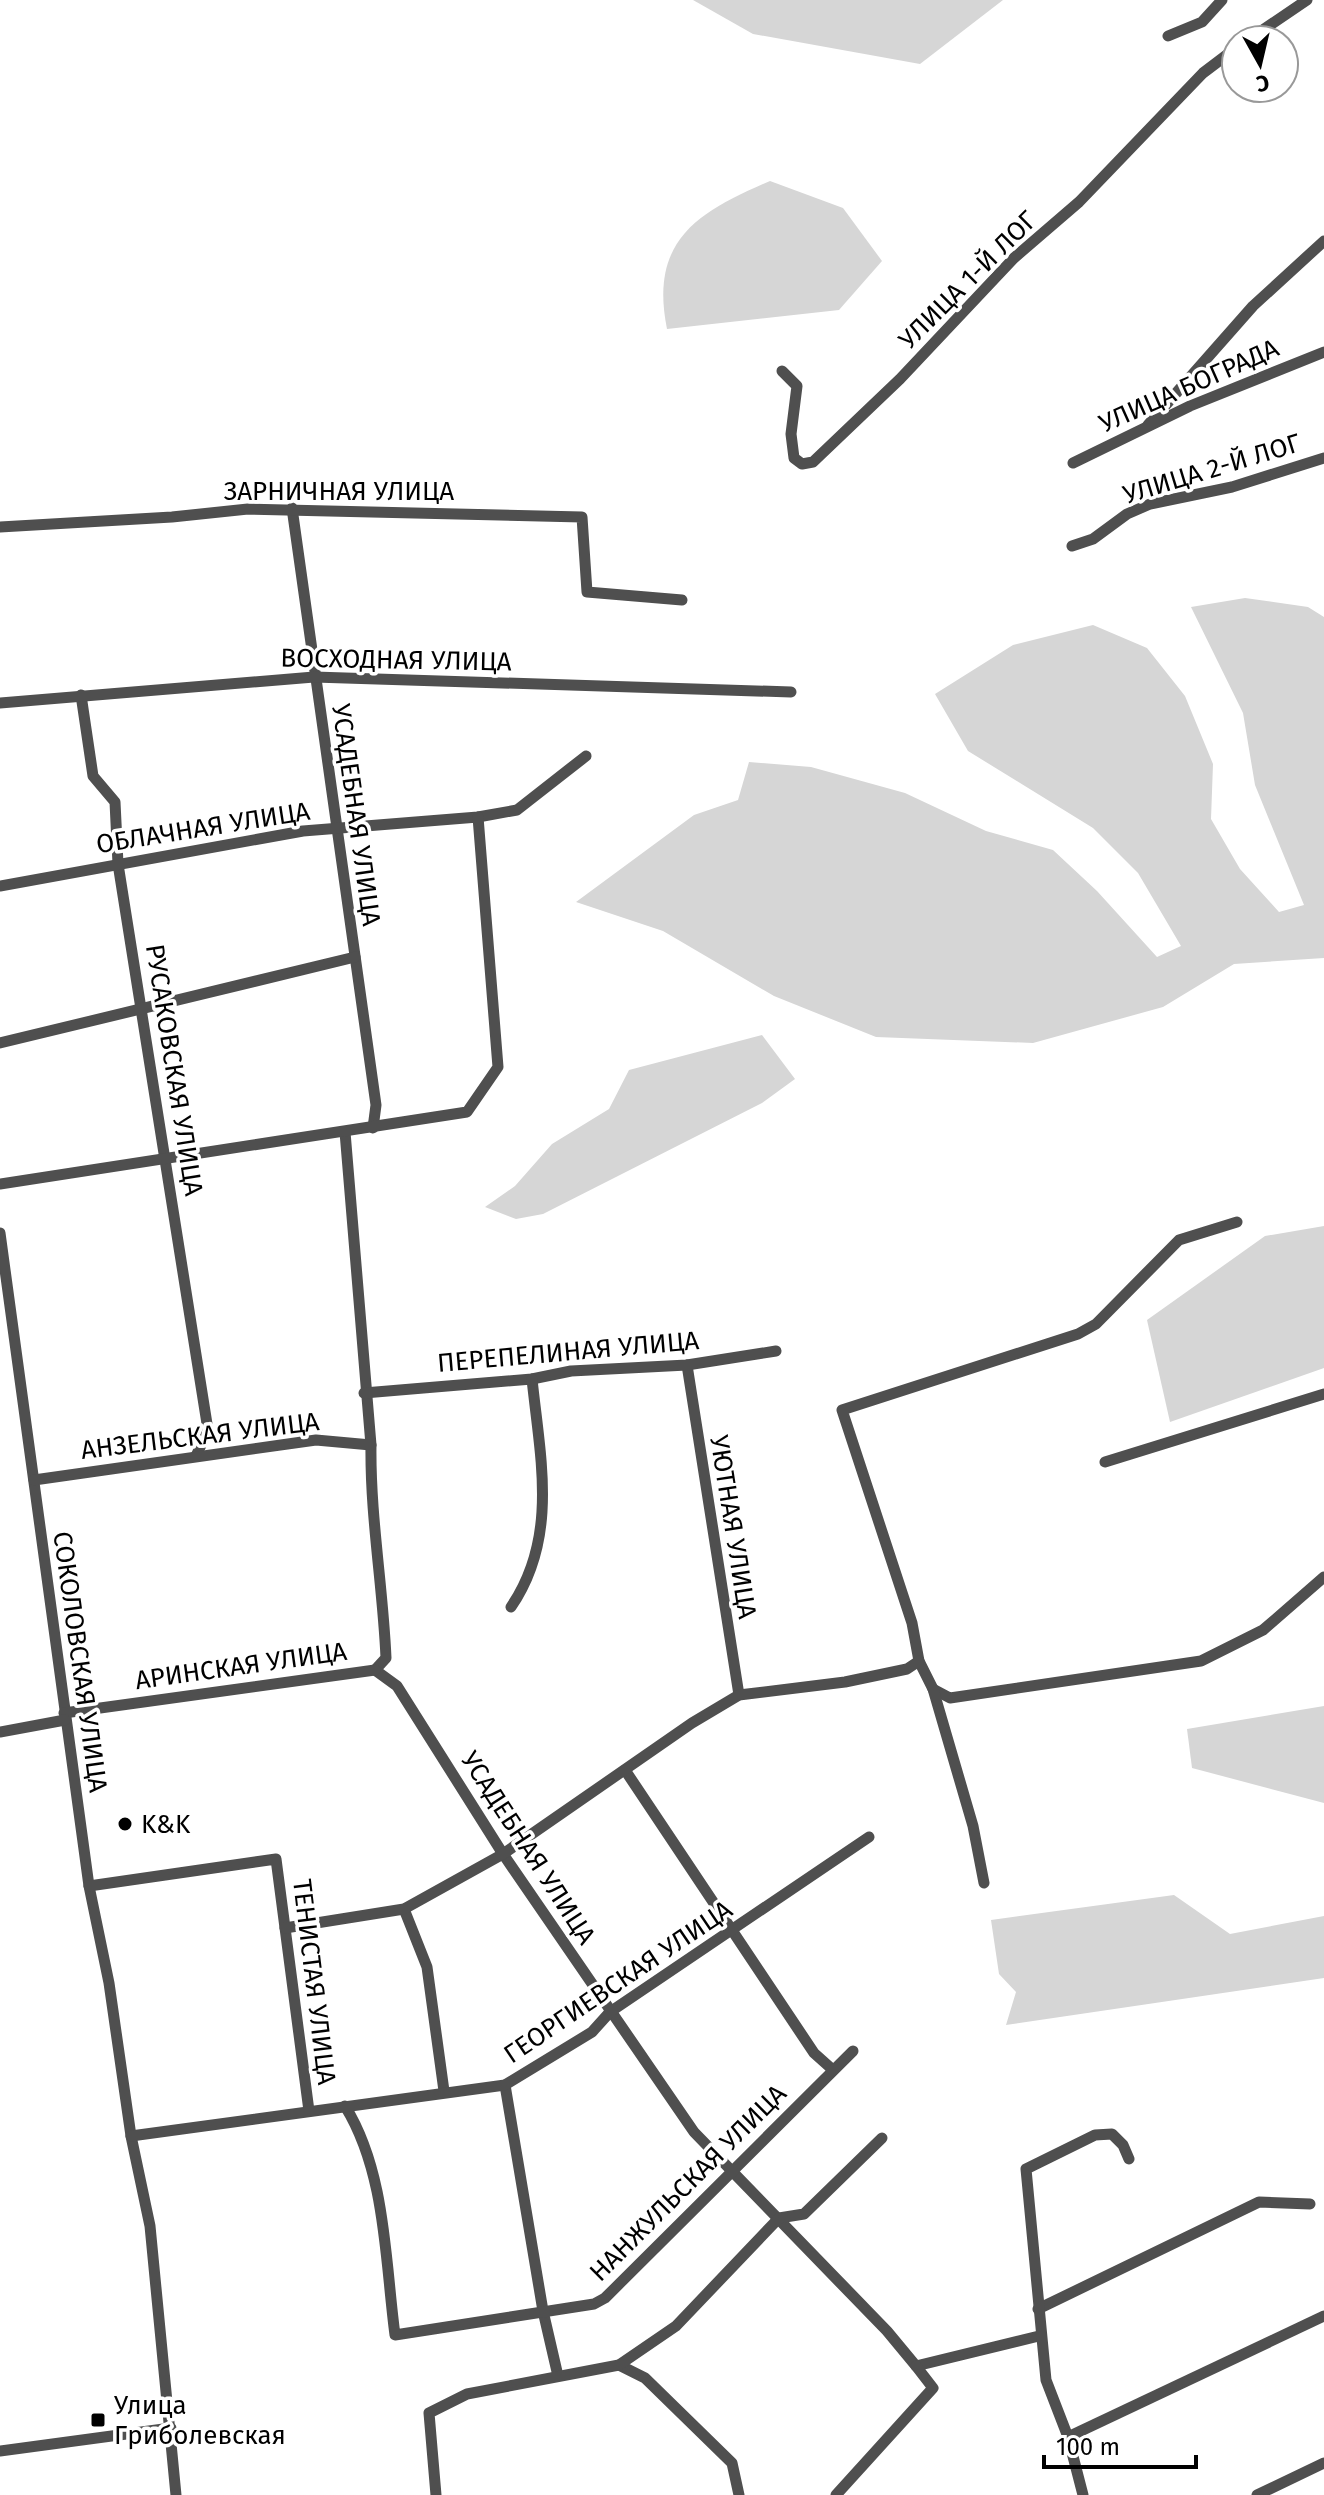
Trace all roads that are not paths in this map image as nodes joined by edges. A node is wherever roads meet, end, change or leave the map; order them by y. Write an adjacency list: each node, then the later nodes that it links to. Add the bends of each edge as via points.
1 (1222, 0): 4 (street, via 1202,22)
2 (1307, 0): 3 (street)
3 (1272, 24)
4 (1168, 36)
5 (1220, 60): 8 (street, УЛИЦА 1-Й ЛОГ, via 813,462 802,464 794,458 797,386)
6 (1324, 241): 9 (street, via 1253,306)
7 (1324, 352): 9 (street, УЛИЦА БОГРАДА, via 1246,381)
8 (782, 371)
9 (1143, 432): 11 (street, УЛИЦА БОГРАДА)
10 (1324, 458): 14 (street, УЛИЦА 2-Й ЛОГ, via 1232,487 1150,504)
11 (1073, 463)
12 (292, 508): 13 (street, ЗАРНИЧНАЯ УЛИЦА); 15 (street, ЗАРНИЧНАЯ УЛИЦА, via 582,517 587,592); 16 (street, УСАДЕБНАЯ УЛИЦА)
13 (0, 527)
14 (1072, 546)
15 (682, 600)
16 (314, 677): 17 (street, ВОСХОДНАЯ УЛИЦА); 18 (street, ВОСХОДНАЯ УЛИЦА); 22 (street, УСАДЕБНАЯ УЛИЦА)
17 (791, 692)
18 (81, 695): 19 (street, ВОСХОДНАЯ УЛИЦА); 23 (street, РУСАКОВСКАЯ УЛИЦА, via 93,776 115,802)
19 (0, 703)
20 (586, 756): 21 (street, ОБЛАЧНАЯ УЛИЦА, via 517,810)
21 (478, 817): 22 (street, ОБЛАЧНАЯ УЛИЦА); 28 (street, via 498,1067 467,1112)
22 (335, 830): 23 (street, ОБЛАЧНАЯ УЛИЦА); 25 (street, УСАДЕБНАЯ УЛИЦА)
23 (118, 864): 24 (street, ОБЛАЧНАЯ УЛИЦА); 26 (street, РУСАКОВСКАЯ УЛИЦА)
24 (0, 886)
25 (355, 957): 26 (street); 28 (street, УСАДЕБНАЯ УЛИЦА, via 376,1105)
26 (143, 1008): 27 (street); 30 (street, РУСАКОВСКАЯ УЛИЦА)
27 (0, 1043)
28 (373, 1128): 29 (street)
29 (345, 1132): 30 (street); 37 (street)
30 (167, 1158): 31 (street); 40 (street, РУСАКОВСКАЯ УЛИЦА, via 208,1430)
31 (0, 1184)
32 (1237, 1222): 45 (street, via 1179,1240 1096,1324 1078,1334 842,1410 912,1623)
33 (0, 1233): 42 (street, СОКОЛОВСКАЯ УЛИЦА)
34 (776, 1351): 35 (street, ПЕРЕПЕЛИНАЯ УЛИЦА)
35 (687, 1365): 36 (street, ПЕРЕПЕЛИНАЯ УЛИЦА, via 571,1371); 48 (street, УЮТНАЯ УЛИЦА)
36 (532, 1379): 37 (street, ПЕРЕПЕЛИНАЯ УЛИЦА); 44 (street, via 544,1512 534,1569)
37 (364, 1393): 39 (street)
38 (1324, 1394): 41 (street)
39 (371, 1445): 40 (street, АНЗЕЛЬСКАЯ УЛИЦА, via 316,1440); 46 (street, via 370,1493 386,1658)
40 (196, 1456): 42 (street, АНЗЕЛЬСКАЯ УЛИЦА)
41 (1105, 1462)
42 (34, 1480): 49 (street, СОКОЛОВСКАЯ УЛИЦА)
43 (1324, 1577): 47 (street, via 1263,1630 1201,1661 950,1698)
44 (511, 1607)
45 (919, 1661): 47 (street); 48 (street, via 907,1669 845,1682)
46 (375, 1670): 49 (street, АРИНСКАЯ УЛИЦА); 53 (street, УСАДЕБНАЯ УЛИЦА, via 397,1686)
47 (933, 1689): 54 (street)
48 (739, 1695): 51 (street)
49 (65, 1716): 50 (street, АРИНСКАЯ УЛИЦА); 55 (street, СОКОЛОВСКАЯ УЛИЦА)
50 (0, 1732)
51 (625, 1770): 53 (street); 58 (street)
52 (869, 1837): 58 (street, ГЕОРГИЕВСКАЯ УЛИЦА)
53 (503, 1854): 56 (street); 59 (street, УСАДЕБНАЯ УЛИЦА)
54 (984, 1883)
55 (89, 1886): 57 (street, ТЕНИСТАЯ УЛИЦА, via 276,1859); 66 (street, СОКОЛОВСКАЯ УЛИЦА)
56 (404, 1909): 57 (street); 63 (street, via 427,1967)
57 (285, 1928): 65 (street, ТЕНИСТАЯ УЛИЦА)
58 (732, 1931): 59 (street, ГЕОРГИЕВСКАЯ УЛИЦА); 61 (street, via 814,2053)
59 (610, 2012): 62 (street, ГЕОРГИЕВСКАЯ УЛИЦА, via 592,2032); 69 (street, УСАДЕБНАЯ УЛИЦА, via 694,2132)
60 (853, 2051): 61 (street, НАНЖУЛЬСКАЯ УЛИЦА)
61 (833, 2070): 69 (street, НАНЖУЛЬСКАЯ УЛИЦА)
62 (505, 2085): 63 (street, ГЕОРГИЕВСКАЯ УЛИЦА); 73 (street)
63 (444, 2091): 64 (street, ГЕОРГИЕВСКАЯ УЛИЦА)
64 (345, 2106): 65 (street, ГЕОРГИЕВСКАЯ УЛИЦА); 73 (street, НАНЖУЛЬСКАЯ УЛИЦА, via 362,2134 372,2167 395,2335)
65 (309, 2111): 66 (street, ГЕОРГИЕВСКАЯ УЛИЦА)
66 (131, 2136): 79 (street, СОКОЛОВСКАЯ УЛИЦА, via 150,2226)
67 (882, 2138): 71 (street, via 804,2214)
68 (1129, 2159): 72 (street, via 1112,2134 1095,2135 1026,2169)
69 (734, 2173): 71 (street, УСАДЕБНАЯ УЛИЦА); 73 (street, НАНЖУЛЬСКАЯ УЛИЦА, via 605,2298)
70 (1310, 2204): 72 (street, via 1259,2202)
71 (779, 2218): 76 (street, via 676,2326); 77 (street, УСАДЕБНАЯ УЛИЦА)
72 (1038, 2309): 75 (street)
73 (543, 2311): 78 (street)
74 (1324, 2316): 80 (street)
75 (1039, 2336): 77 (street); 80 (street, via 1046,2380)
76 (619, 2365): 78 (street); 85 (street, via 645,2378 732,2463)
77 (916, 2366): 86 (street, via 933,2388)
78 (558, 2376): 84 (street, via 467,2394 429,2413)
79 (171, 2428): 81 (street); 83 (street, СОКОЛОВСКАЯ УЛИЦА)
80 (1068, 2437): 87 (street)
81 (0, 2451)
82 (1324, 2463): 88 (street)
83 (176, 2495)
84 (436, 2495)
85 (739, 2495)
86 (836, 2495)
87 (1083, 2495)
88 (1257, 2495)

